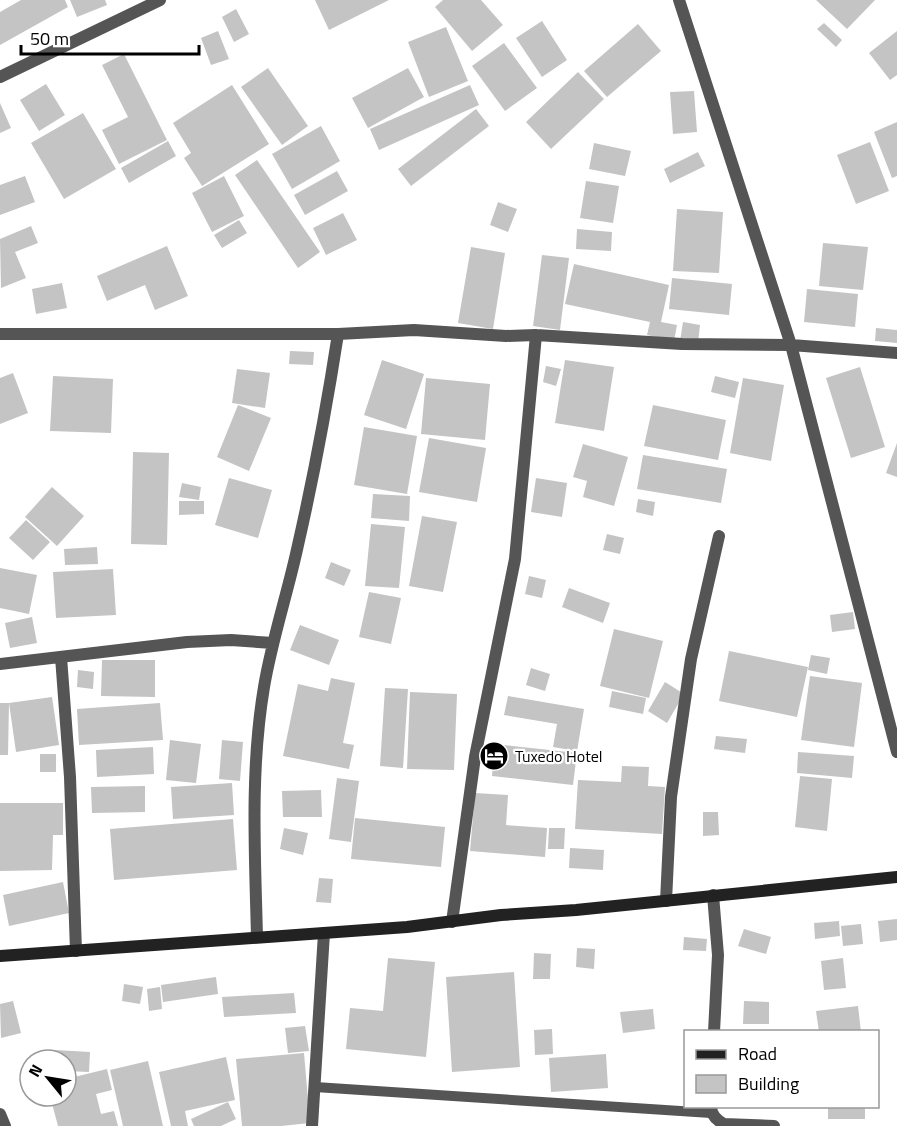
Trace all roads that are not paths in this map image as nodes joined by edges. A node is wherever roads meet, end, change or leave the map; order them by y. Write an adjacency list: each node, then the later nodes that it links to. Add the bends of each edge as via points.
1 (159, 0): 3 (street)
2 (679, 0): 7 (street)
3 (0, 77)
4 (0, 334): 5 (street)
5 (338, 334): 6 (street, via 414,330); 10 (street, via 298,547)
6 (536, 335): 7 (street, via 682,344); 17 (street, via 515,559 475,757)
7 (791, 345): 8 (street); 13 (street)
8 (897, 352)
9 (719, 536): 16 (street, via 691,659 672,786)
10 (273, 643): 11 (street, via 198,642); 19 (street, via 258,736 254,810)
11 (61, 657): 12 (street); 20 (street)
12 (0, 664)
13 (897, 752)
14 (897, 877): 15 (main road)
15 (713, 896): 16 (main road); 22 (street, via 718,955)
16 (666, 901): 17 (main road)
17 (452, 921): 18 (main road)
18 (324, 933): 19 (main road); 23 (street)
19 (257, 937): 20 (main road)
20 (76, 951): 21 (main road)
21 (0, 956)
22 (714, 1030)
23 (315, 1087): 25 (lane); 27 (street)
24 (0, 1114): 26 (street)
25 (714, 1116): 28 (street, via 724,1124)
26 (5, 1126)
27 (312, 1126)
28 (774, 1126)

